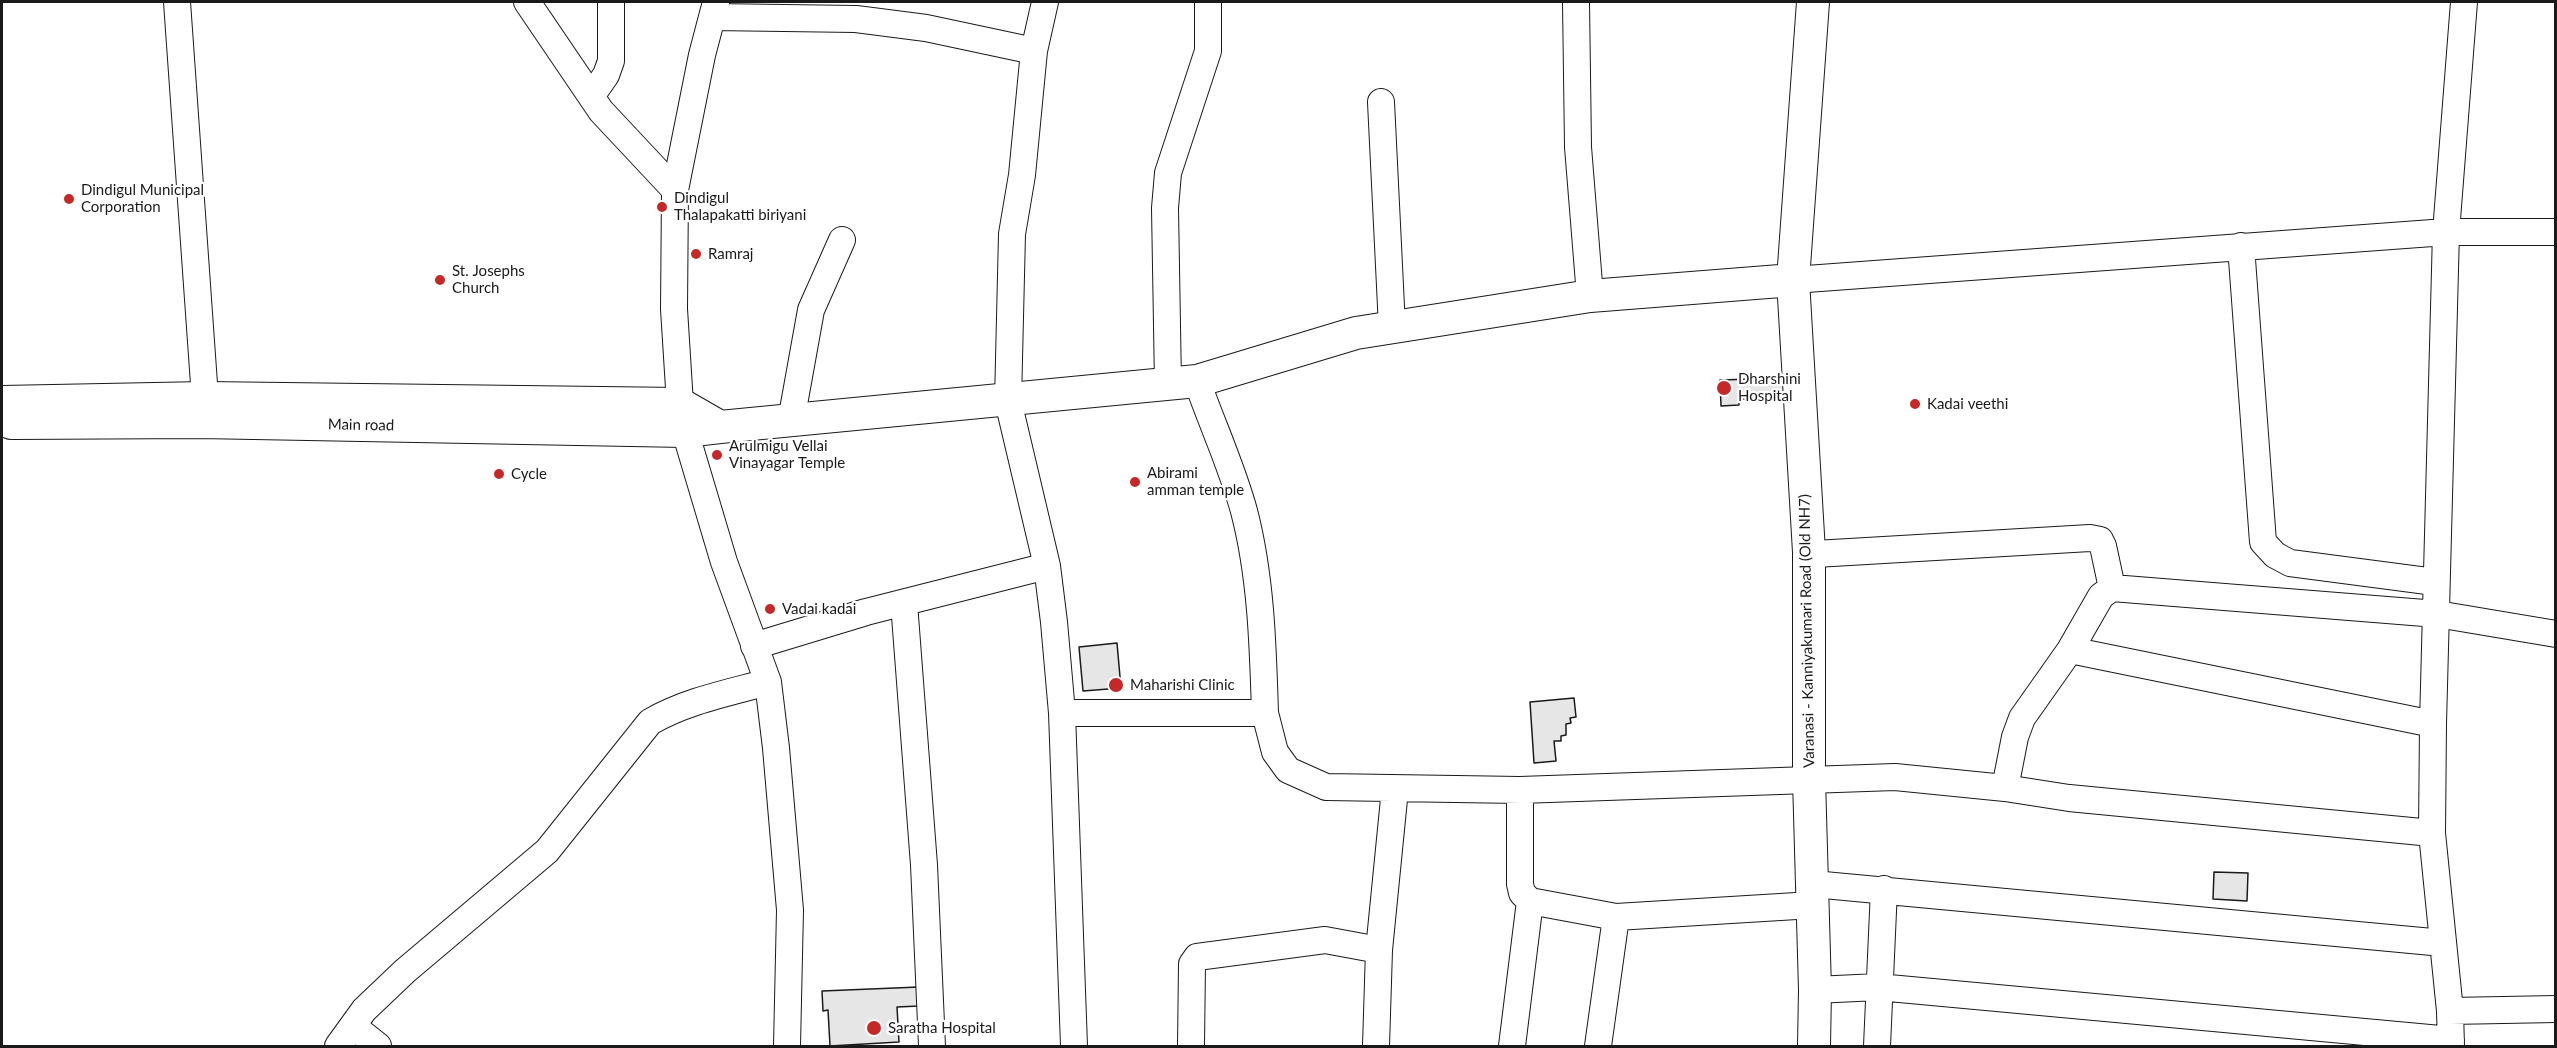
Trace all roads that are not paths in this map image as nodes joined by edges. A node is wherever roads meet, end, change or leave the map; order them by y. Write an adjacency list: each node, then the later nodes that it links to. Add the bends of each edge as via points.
1 (177, 2): 24 (street)
2 (526, 2): 11 (street)
3 (611, 2): 11 (street, via 611,61)
4 (1045, 2): 10 (street)
5 (1208, 2): 21 (street, via 1208,51 1168,173 1165,208)
6 (1576, 2): 19 (street, via 1578,147)
7 (1813, 2): 18 (main road, Varanasi - Kanniyakumari Road (Old NH7))
8 (2464, 2): 14 (street)
9 (714, 9): 10 (street, via 926,28); 13 (street)
10 (1034, 51): 22 (street, via 1023,175 1012,234)
11 (592, 95): 13 (street)
12 (1382, 102): 20 (street)
13 (675, 190): 25 (street, via 674,309)
14 (2446, 232): 15 (street); 17 (street); 30 (street)
15 (2556, 232)
16 (842, 240): 26 (street, via 811,310)
17 (2241, 246): 18 (street); 30 (street, via 2263,542 2290,563)
18 (1792, 280): 19 (main road); 28 (main road, Varanasi - Kanniyakumari Road (Old NH7))
19 (1590, 296): 20 (main road)
20 (1392, 327): 21 (main road, via 1356,333)
21 (1183, 382): 22 (main road); 38 (street, via 1244,511 1257,583)
22 (1008, 401): 26 (main road); 29 (street)
23 (2, 402): 24 (main road, Main road)
24 (202, 410): 25 (main road, Main road); 27 (main road, Main road)
25 (683, 418): 26 (main road, via 720,428); 35 (street, via 724,562)
26 (791, 421)
27 (2, 423)
28 (1809, 552): 31 (street, via 2090,538 2100,540 2103,546); 41 (main road, Varanasi - Kanniyakumari Road (Old NH7))
29 (1047, 566): 32 (street); 39 (street)
30 (2435, 582): 33 (street)
31 (2112, 588): 33 (street); 36 (street, via 2101,596)
32 (904, 603): 35 (street); 60 (street, via 924,866)
33 (2437, 614): 34 (street); 40 (street)
34 (2556, 634)
35 (754, 646): 37 (street)
36 (2070, 650): 40 (street); 42 (street, via 2022,718)
37 (768, 682): 56 (street, via 695,702 650,722 547,851 405,971 364,1010); 59 (street, via 790,910)
38 (1265, 713): 39 (street); 43 (street, via 1275,752 1288,770 1326,788)
39 (1062, 714): 61 (street)
40 (2433, 724): 45 (street)
41 (1809, 779): 42 (street, via 1895,777); 44 (street); 47 (main road, Varanasi - Kanniyakumari Road (Old NH7))
42 (2005, 788): 45 (street, via 2069,798)
43 (1395, 789): 44 (street); 51 (street)
44 (1520, 790): 48 (street, via 1520,884)
45 (2432, 833): 50 (street)
46 (1884, 889): 47 (street); 50 (street); 52 (street)
47 (1813, 894): 49 (street); 53 (main road, Varanasi - Kanniyakumari Road (Old NH7))
48 (1530, 901): 49 (street); 64 (street)
49 (1616, 917): 65 (street)
50 (2443, 943): 55 (street)
51 (1379, 950): 62 (street, via 1325,940 1197,957 1192,964); 63 (street)
52 (1878, 987): 53 (street); 57 (street); 67 (street)
53 (1815, 990): 66 (main road, Varanasi - Kanniyakumari Road (Old NH7))
54 (2556, 1009): 55 (street)
55 (2450, 1011): 57 (street)
56 (346, 1036): 58 (street)
57 (2451, 1043)
58 (378, 1047)
59 (787, 1047)
60 (932, 1047)
61 (1074, 1047)
62 (1191, 1047)
63 (1376, 1047)
64 (1512, 1047)
65 (1598, 1047)
66 (1814, 1047)
67 (1877, 1047)

